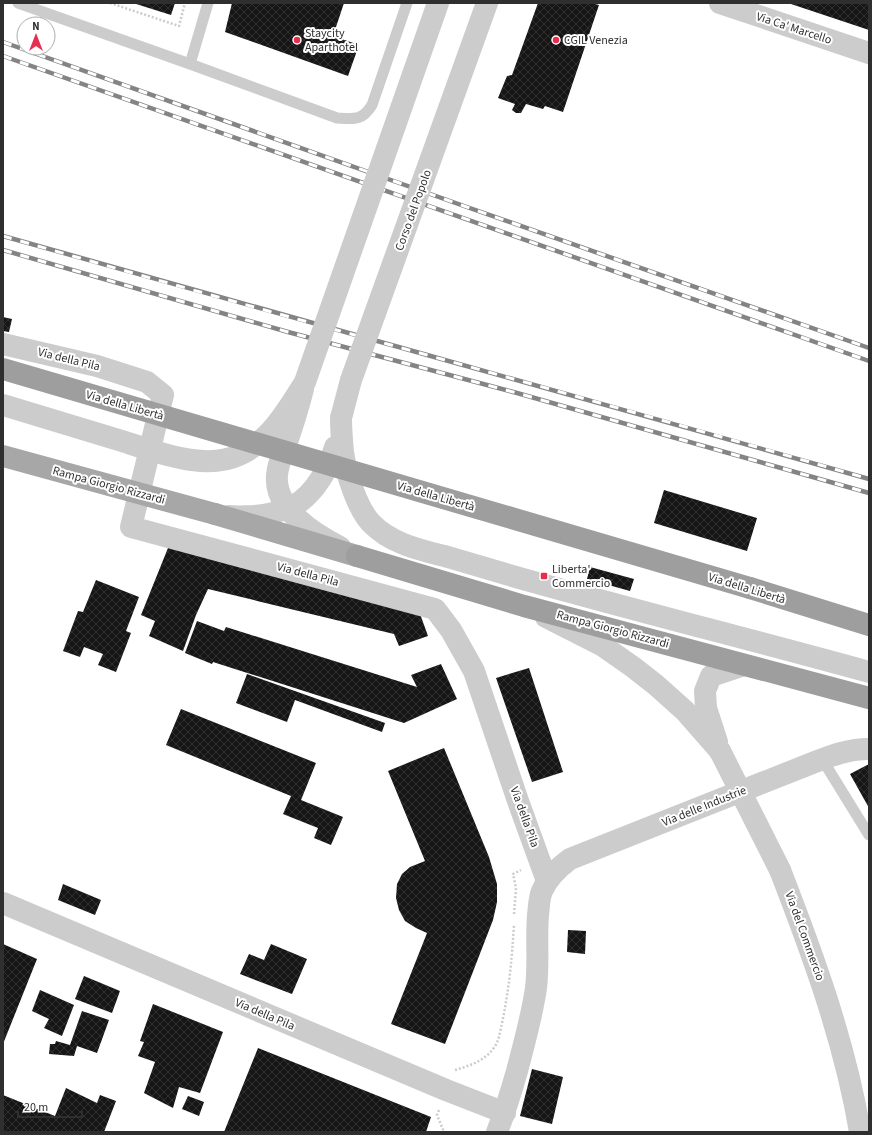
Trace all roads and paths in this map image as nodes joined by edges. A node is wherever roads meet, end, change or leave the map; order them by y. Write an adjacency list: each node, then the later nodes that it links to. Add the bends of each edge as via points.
1 (18, 3): 10 (lane)
2 (110, 3): 3 (path, via 179,26)
3 (185, 3)
4 (208, 3): 10 (lane)
5 (407, 3): 10 (lane, via 372,105 367,113 354,119 337,118)
6 (438, 3): 13 (street, bridge)
7 (487, 3): 15 (street, Corso del Popolo, bridge, via 351,380)
8 (720, 3): 9 (street, Via Ca' Marcello)
9 (869, 52)
10 (190, 64)
11 (3, 344): 30 (street, Via della Pila, via 97,366 148,382 163,395 131,527 435,609 451,630 474,671)
12 (3, 369): 21 (highway, Via della Libertà, bridge)
13 (305, 382): 14 (street, bridge, via 281,419 260,441 247,452 212,462 157,452); 17 (street, Rampa Giorgio Rizzardi, bridge, via 277,475 278,490)
14 (3, 404)
15 (341, 418): 17 (street, Rampa Giorgio Rizzardi, via 332,457 324,472 307,495); 23 (street, bridge, via 343,454 358,502 371,523 396,541 568,591)
16 (3, 456): 18 (main road, Rampa Giorgio Rizzardi, bridge)
17 (288, 508): 18 (street, Rampa Giorgio Rizzardi, via 260,515 232,517); 19 (street, Rampa Giorgio Rizzardi, via 324,539)
18 (216, 514): 19 (main road, Rampa Giorgio Rizzardi)
19 (357, 556): 20 (highway, Rampa Giorgio Rizzardi)
20 (524, 606): 22 (highway, Rampa Giorgio Rizzardi); 26 (street, Via del Commercio, via 603,646 656,684 685,711)
21 (869, 625)
22 (744, 665): 24 (highway, Rampa Giorgio Rizzardi); 26 (street, Via del Commercio, via 711,676 705,691 706,708)
23 (869, 672)
24 (869, 698)
25 (869, 749): 27 (street, Via delle Industrie, via 838,753)
26 (720, 751): 35 (street, Via del Commercio, bridge, via 780,870 800,922 844,1056)
27 (822, 759): 28 (lane); 30 (street, Via delle Industrie, via 570,859)
28 (869, 835)
29 (527, 868): 32 (path, via 513,874 516,888 512,964 497,1042 485,1057 464,1068 453,1070)
30 (547, 881): 33 (street, Via della Pila, via 539,906 536,987 531,1014)
31 (3, 903): 32 (street, Via della Pila)
32 (446, 1090): 33 (street, Via della Pila); 34 (path, via 437,1115)
33 (501, 1122)
34 (444, 1132)
35 (860, 1132)

